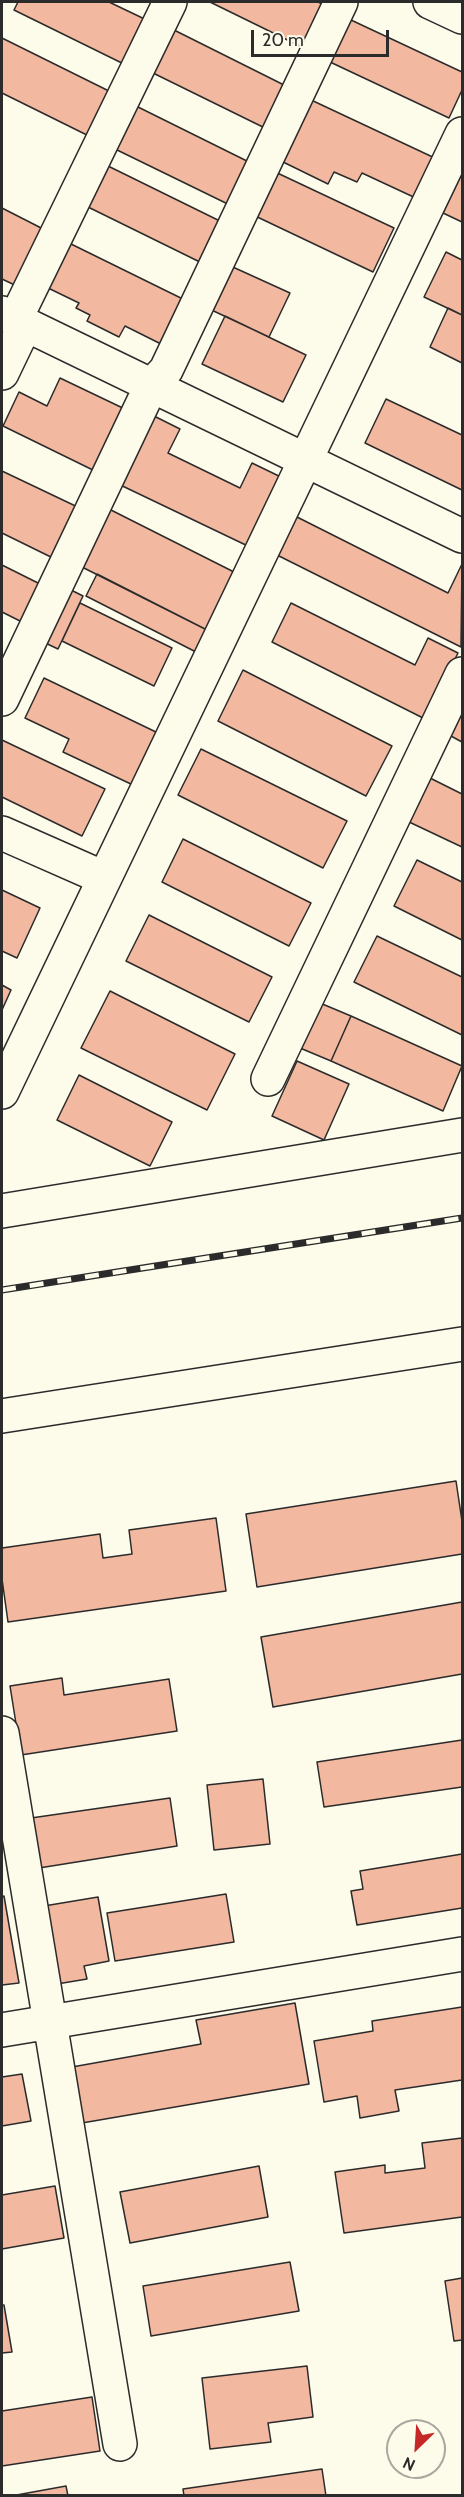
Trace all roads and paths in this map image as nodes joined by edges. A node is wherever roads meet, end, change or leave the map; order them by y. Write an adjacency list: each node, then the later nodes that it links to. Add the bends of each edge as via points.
1 (170, 2): 6 (street)
2 (341, 2): 8 (street, via 166,370)
3 (430, 2): 4 (street)
4 (462, 17)
5 (462, 134): 9 (street)
6 (14, 319): 7 (street); 8 (street)
7 (2, 374)
8 (151, 386): 9 (street); 12 (street)
9 (306, 460): 10 (street); 14 (street)
10 (462, 536)
11 (462, 674): 15 (street)
12 (2, 699)
13 (2, 833): 14 (street)
14 (104, 878): 16 (street)
15 (268, 1079)
16 (2, 1092)
17 (462, 1135): 18 (street)
18 (2, 1211)
19 (462, 1348): 20 (street)
20 (2, 1416)
21 (2, 1733): 23 (street)
22 (462, 1954): 23 (street)
23 (50, 2022): 24 (street); 25 (street)
24 (2, 2030)
25 (120, 2444)

